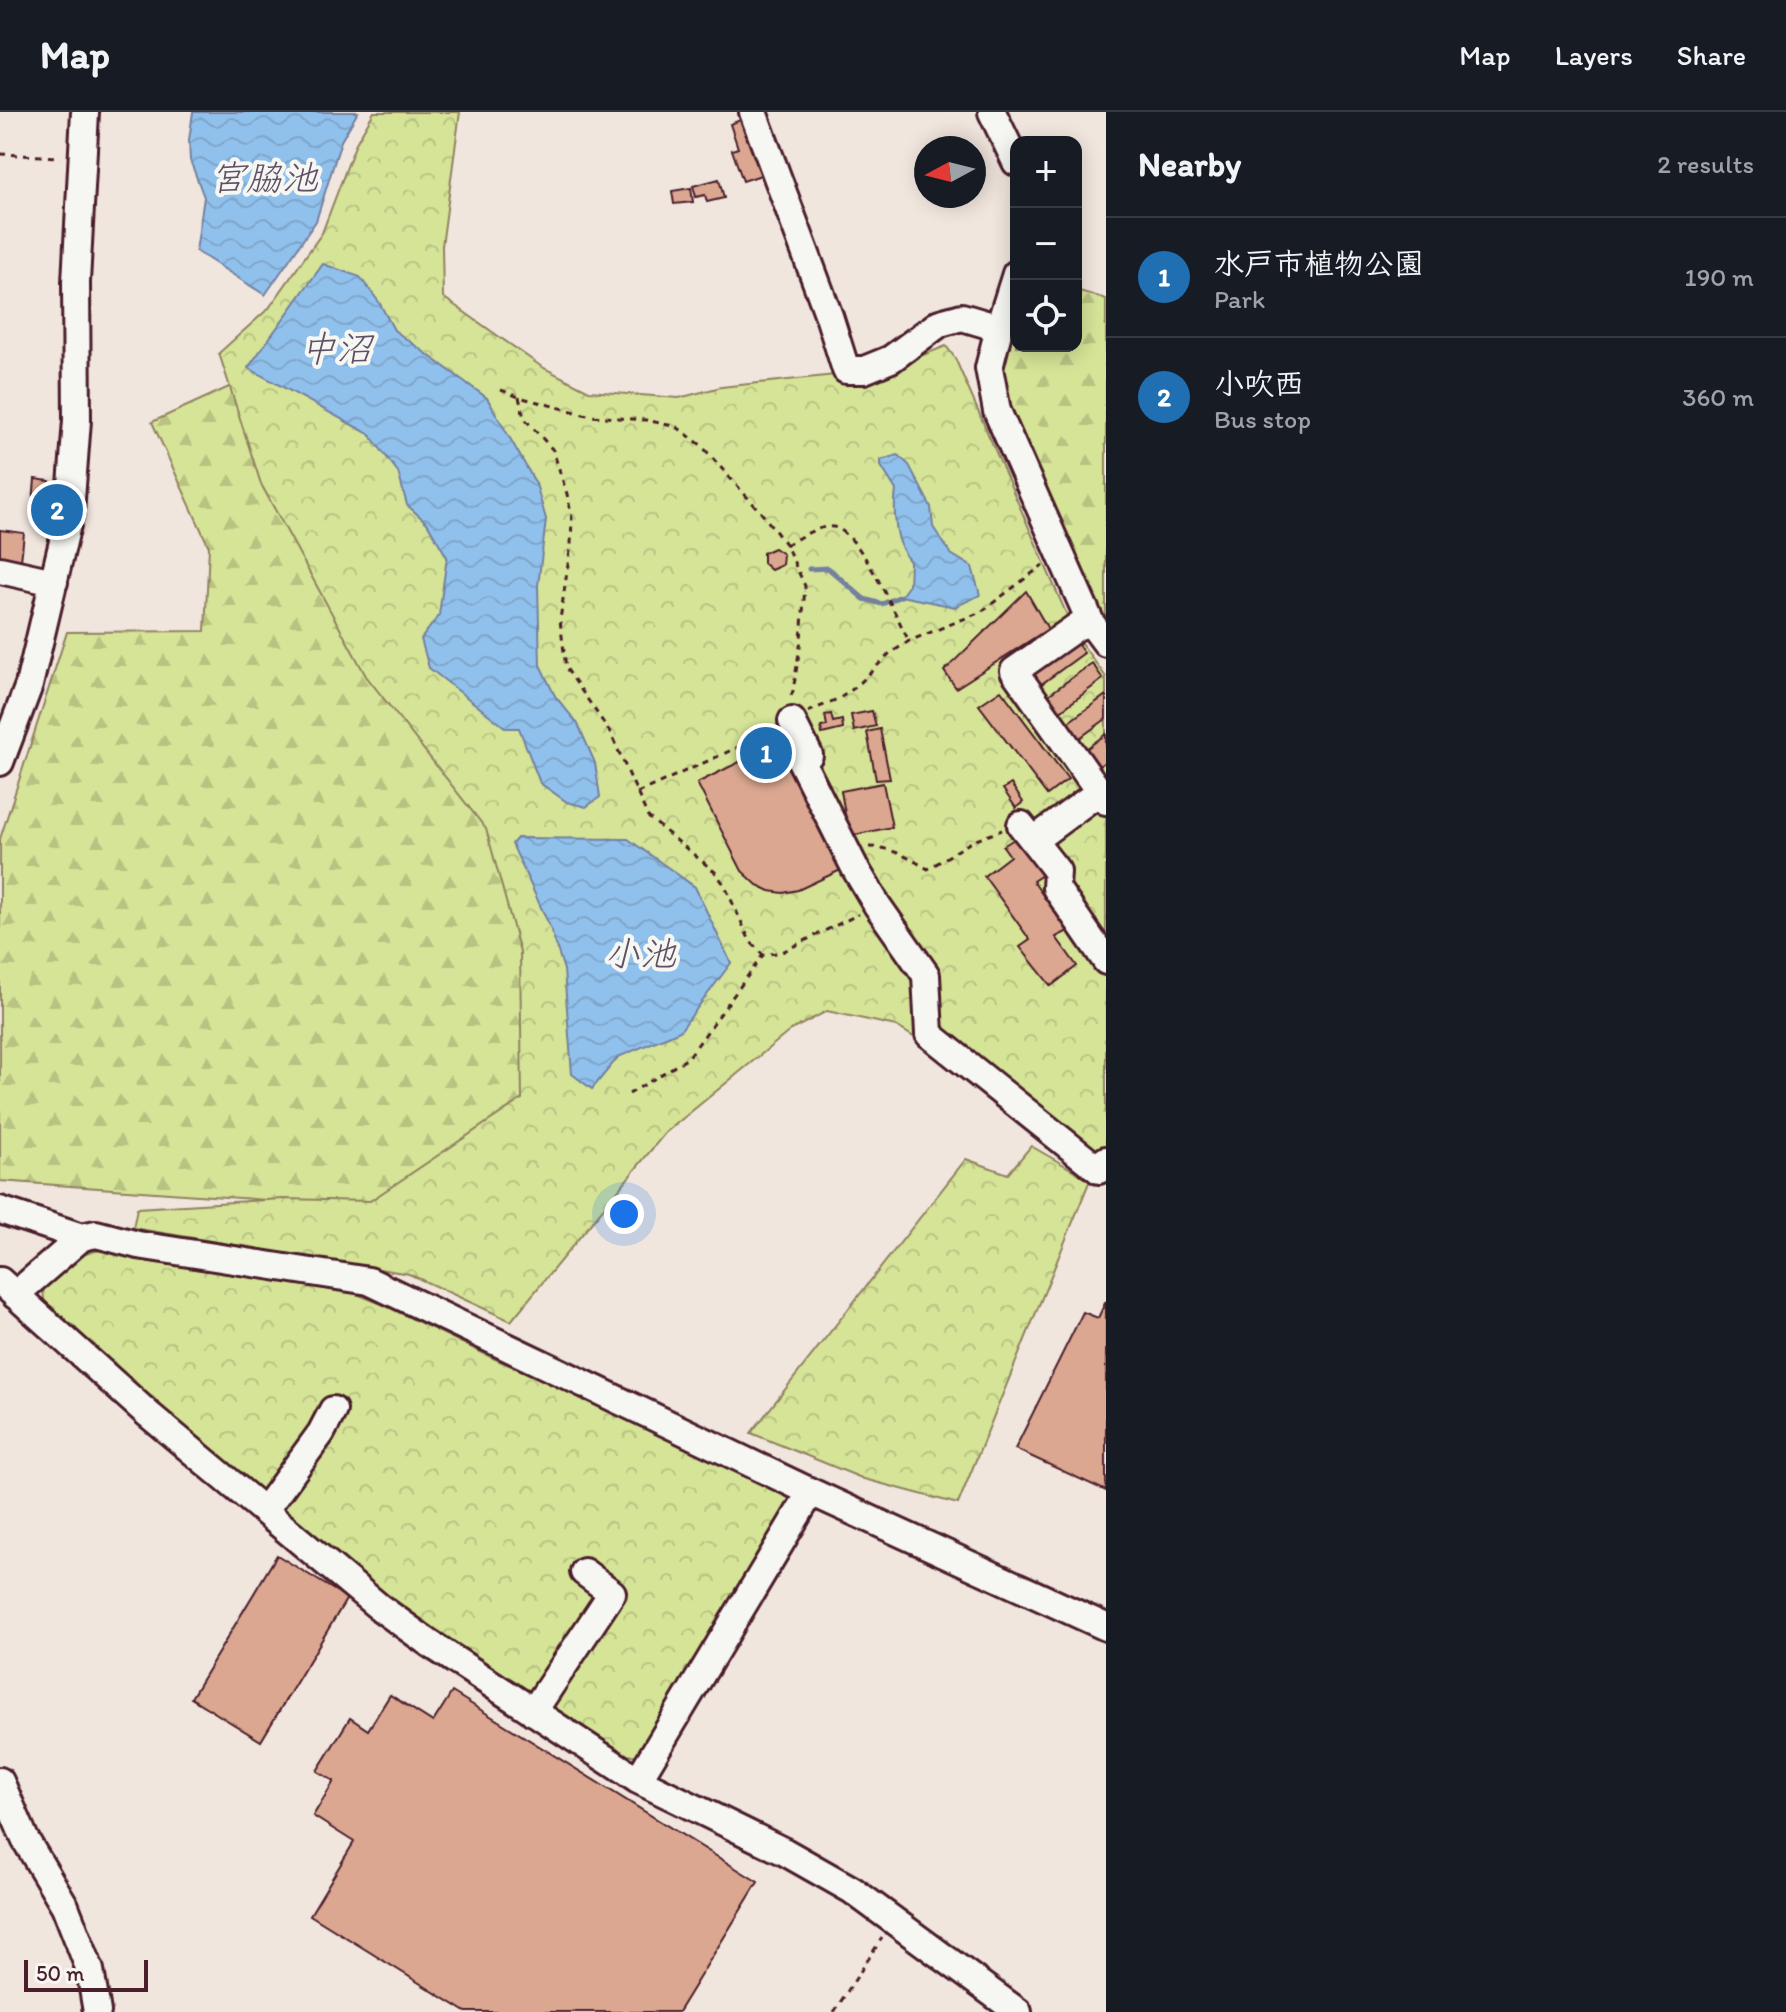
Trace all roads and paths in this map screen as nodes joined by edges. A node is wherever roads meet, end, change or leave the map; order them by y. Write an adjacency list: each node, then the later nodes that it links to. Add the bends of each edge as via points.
1 (85, 112): 6 (street)
2 (753, 112): 8 (street, via 846,370 864,370 891,359 940,323 962,317)
3 (992, 112): 4 (street)
4 (1010, 150)
5 (0, 154): 6 (path)
6 (82, 159): 14 (street, via 75,446 70,512)
7 (1014, 280): 8 (street)
8 (999, 328): 12 (street, via 989,368 997,411)
9 (501, 390): 10 (path)
10 (519, 397): 11 (path, via 591,416 677,427 701,445); 19 (path, via 524,418 553,450 572,518 560,620 566,668 610,732)
11 (786, 545): 16 (path, via 823,528 845,532); 17 (path, via 805,586 793,691)
12 (1060, 554): 15 (street); 16 (path, via 981,612)
13 (0, 570): 14 (street)
14 (54, 582): 18 (street, via 29,685)
15 (1099, 633): 20 (street, via 1078,626 1014,671)
16 (909, 641): 17 (path, via 857,686)
17 (782, 720): 19 (path); 22 (street, via 809,755 800,759)
18 (0, 762)
19 (637, 793): 24 (path, via 648,817 704,861 724,884 750,941)
20 (1103, 796): 21 (street)
21 (1028, 832): 22 (path, via 971,842 928,869 880,847); 25 (street, via 1057,871 1056,888)
22 (845, 848): 23 (street)
23 (877, 905): 24 (path, via 782,952); 27 (street, via 926,975 929,1034 1099,1170)
24 (763, 955): 26 (path, via 688,1058)
25 (1106, 961)
26 (629, 1094)
27 (1106, 1160)
28 (0, 1210): 29 (street)
29 (82, 1237): 30 (street); 32 (street, via 96,1234 204,1257 369,1281)
30 (8, 1288): 33 (street)
31 (333, 1410): 33 (street)
32 (811, 1492): 35 (street); 37 (street)
33 (264, 1511): 36 (street, via 379,1607)
34 (584, 1572): 36 (street, via 612,1593)
35 (1106, 1627)
36 (533, 1712): 37 (street)
37 (638, 1780): 39 (street, via 812,1866)
38 (0, 1781): 40 (street, via 25,1839 65,1906 90,1970)
39 (894, 1919): 41 (path); 42 (street)
40 (97, 2012)
41 (834, 2012)
42 (1018, 2012)

